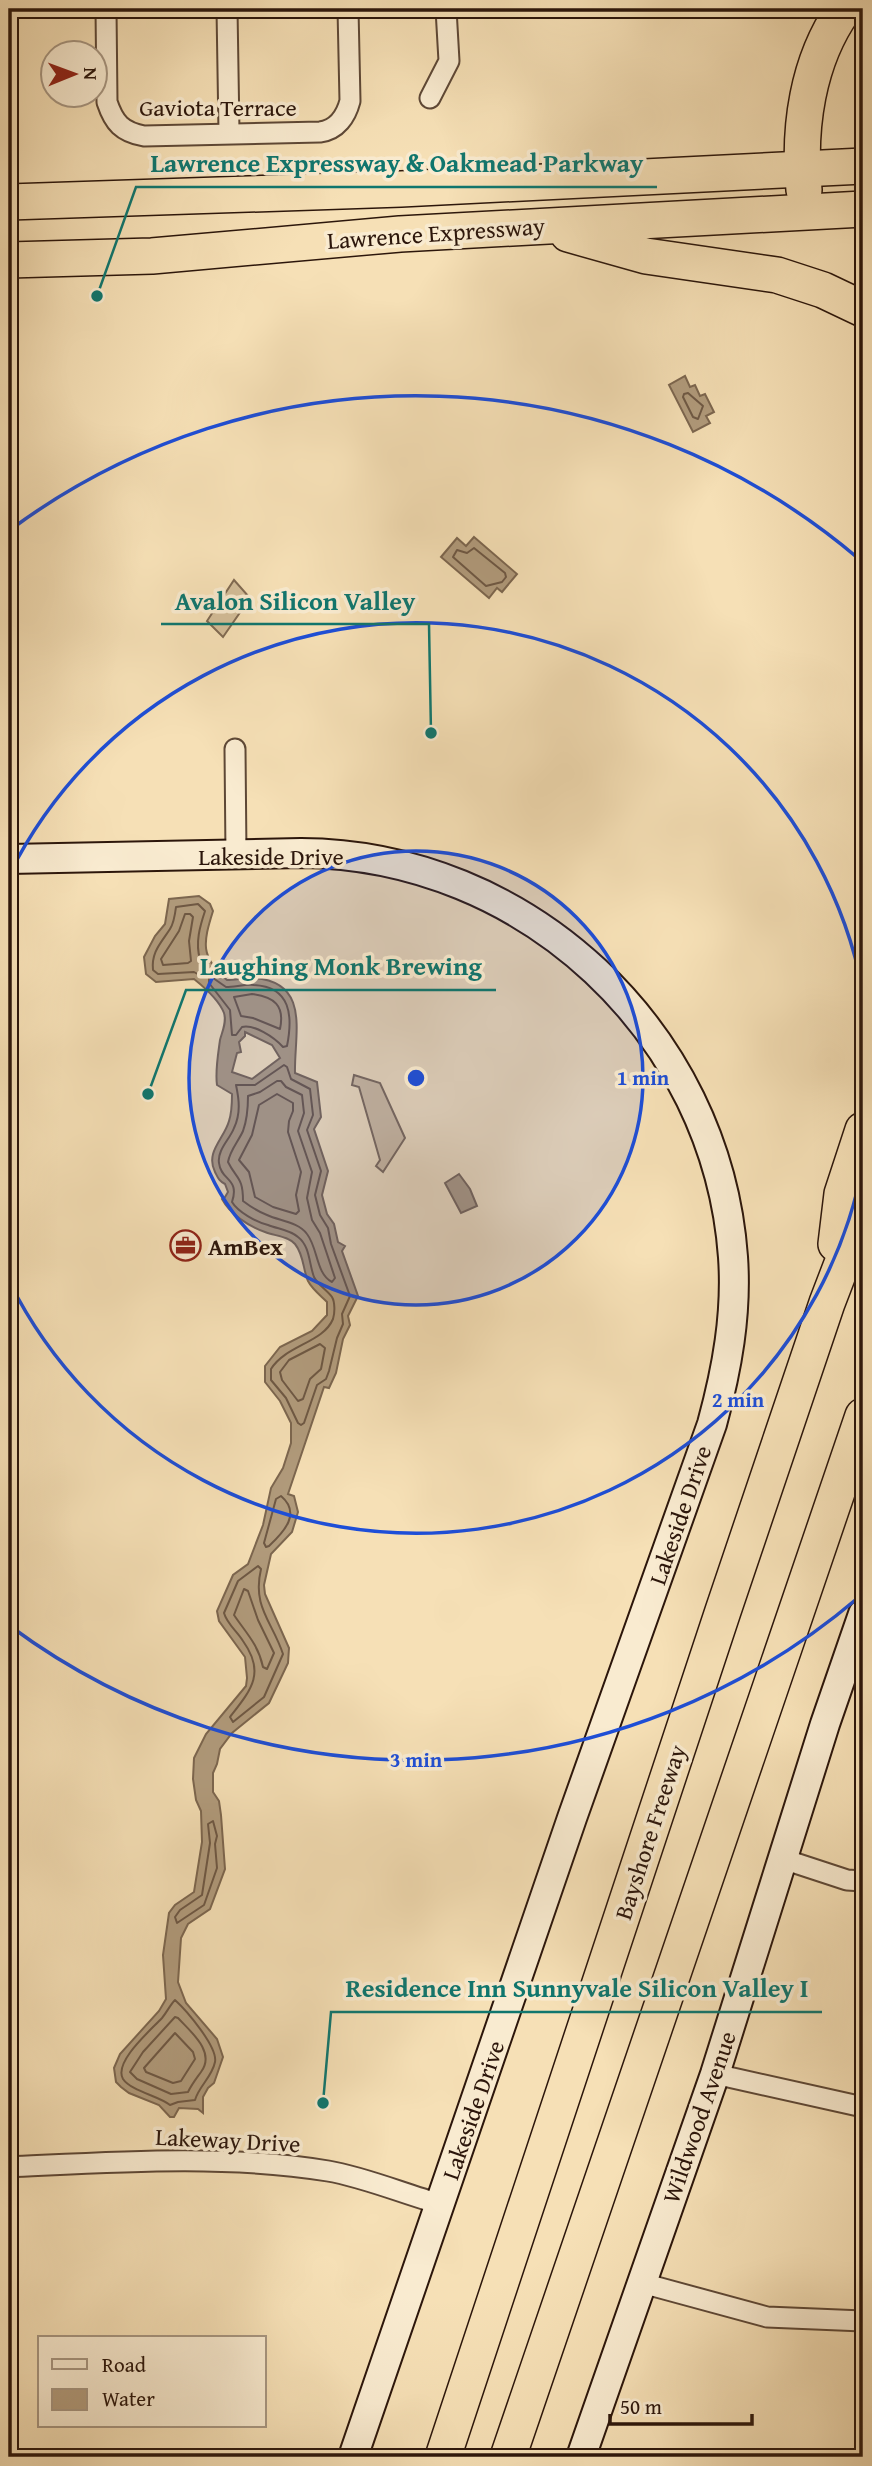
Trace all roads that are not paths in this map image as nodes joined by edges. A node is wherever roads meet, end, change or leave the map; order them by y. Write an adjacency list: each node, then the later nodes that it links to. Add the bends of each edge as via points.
1 (106, 9): 7 (street, Gaviota Terrace, via 107,102 120,127 144,136)
2 (227, 9): 7 (street)
3 (348, 9): 7 (street, Gaviota Terrace, via 350,101 337,125 327,131)
4 (446, 9): 6 (street, via 449,61)
5 (844, 9): 9 (highway, via 823,48 807,98)
6 (430, 98)
7 (229, 132)
8 (863, 166): 9 (highway, Lawrence Expressway)
9 (802, 169): 10 (highway, Lawrence Expressway); 12 (highway)
10 (9, 201)
11 (863, 209): 12 (highway, Lawrence Expressway)
12 (806, 211): 13 (highway, Lawrence Expressway)
13 (541, 226): 14 (highway, Lawrence Expressway, via 152,256); 15 (highway, via 646,256 777,275)
14 (10, 261)
15 (863, 309)
16 (235, 749): 17 (street)
17 (236, 855): 18 (street, Lakeside Drive); 29 (street, Lakeside Drive, via 348,855 401,865 481,894 567,945 620,993 662,1049 712,1152 729,1224 731,1339 712,1424)
18 (9, 859)
19 (863, 1130): 21 (highway, via 842,1194)
20 (863, 1209): 21 (highway, Bayshore Freeway)
21 (827, 1303): 33 (highway, Bayshore Freeway)
22 (863, 1416): 34 (highway)
23 (863, 1614): 24 (street, Wildwood Avenue)
24 (783, 1859): 25 (street, via 846,1880); 26 (street, Wildwood Avenue)
25 (863, 1881)
26 (715, 2074): 27 (street); 30 (street, Wildwood Avenue)
27 (863, 2108)
28 (9, 2167): 29 (street, Lakeway Drive, via 167,2160 267,2162 331,2172)
29 (440, 2204): 32 (street, Lakeside Drive)
30 (642, 2283): 31 (street, via 767,2317); 35 (street, Wildwood Avenue)
31 (863, 2321)
32 (353, 2457)
33 (443, 2457)
34 (508, 2457)
35 (581, 2457)

